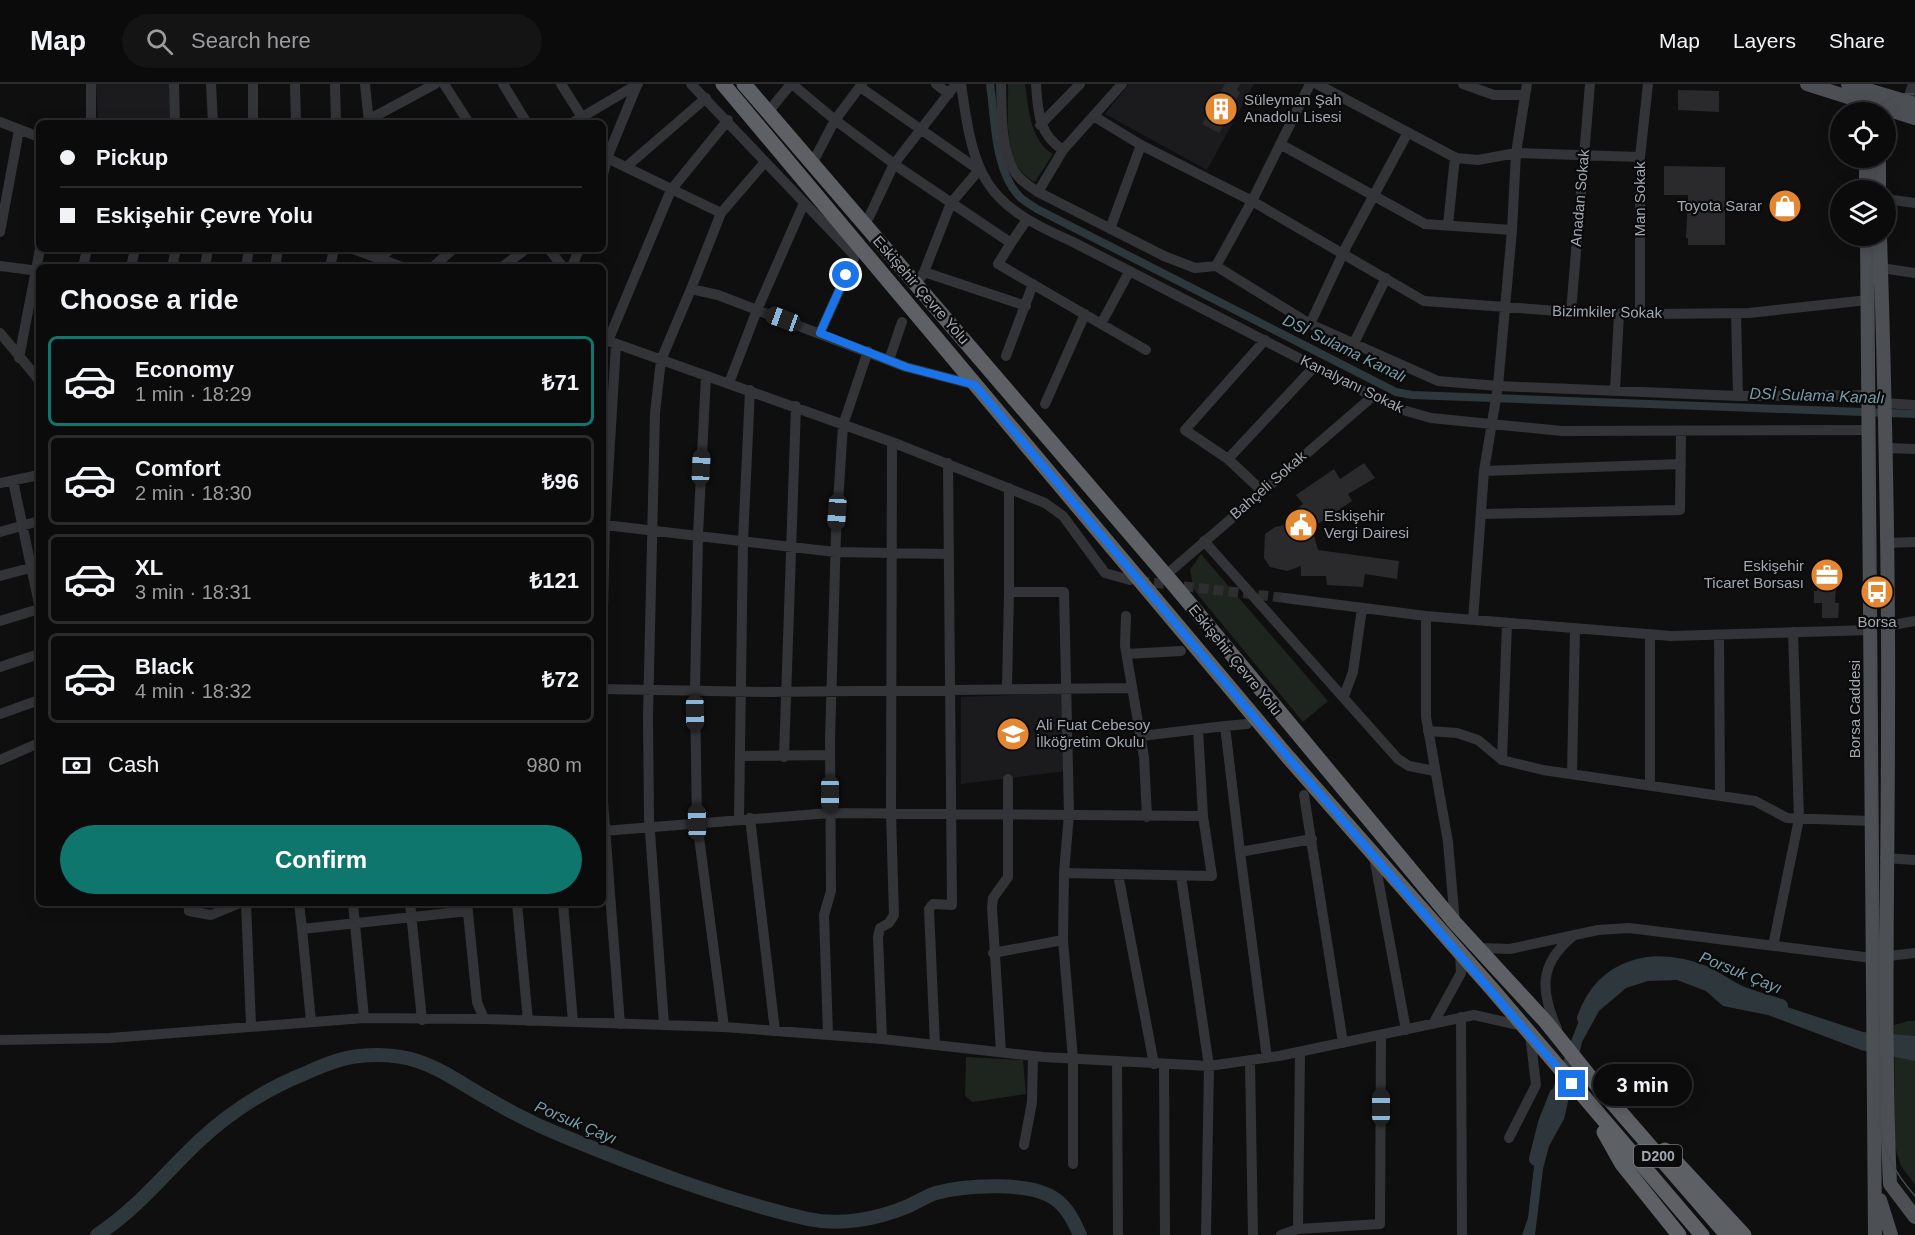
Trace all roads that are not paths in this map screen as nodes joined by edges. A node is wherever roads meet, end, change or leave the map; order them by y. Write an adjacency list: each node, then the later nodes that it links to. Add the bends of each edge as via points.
1 (91, 84): 45 (street)
2 (174, 84): 46 (street)
3 (211, 84): 47 (street)
4 (253, 84): 48 (street)
5 (295, 84): 49 (street)
6 (335, 84): 50 (street)
7 (365, 84): 51 (street)
8 (435, 84): 52 (street)
9 (444, 84): 53 (street)
10 (503, 84): 54 (street)
11 (561, 84): 42 (street)
12 (691, 84): 35 (street)
13 (723, 84): 143 (highway, Eskişehir Çevre Yolu / D200)
14 (744, 84): 40 (highway, Eskişehir Çevre Yolu / D200)
15 (791, 84): 40 (street); 57 (street)
16 (936, 84): 33 (street)
17 (959, 84): 33 (street); 77 (street, Kanalyanı Sokak)
18 (1001, 84): 79 (street, via 1003,123 1013,169)
19 (1036, 84): 59 (street)
20 (1080, 84): 59 (street)
21 (1122, 84): 43 (street)
22 (1310, 84): 64 (street)
23 (1317, 84): 62 (street)
24 (1463, 84): 32 (street, via 1494,95)
25 (1590, 84): 68 (street, Anadan Sokak)
26 (1648, 84): 70 (street, Man Sokak)
27 (1807, 84): 36 (main road)
28 (1913, 84): 38 (street)
29 (638, 85): 42 (street); 71 (street)
30 (861, 85): 57 (street); 60 (street)
31 (1856, 85): 34 (main road)
32 (1525, 90): 67 (street)
33 (949, 94): 60 (street)
34 (1882, 95): 37 (main road); 38 (main road)
35 (706, 99): 56 (street); 76 (street)
36 (1850, 102)
37 (1873, 102)
38 (1911, 103): 39 (street)
39 (1896, 110)
40 (768, 112): 73 (highway, Eskişehir Çevre Yolu / D200)
41 (1896, 112): 44 (main road)
42 (582, 117): 55 (street)
43 (1095, 117): 65 (street, Bizimkiler Sokak); 66 (street)
44 (1915, 118)
45 (92, 120)
46 (175, 120)
47 (213, 120)
48 (253, 120)
49 (296, 120)
50 (336, 120)
51 (368, 120)
52 (370, 120)
53 (467, 120)
54 (525, 120)
55 (577, 120)
56 (728, 120): 72 (street); 78 (street)
57 (835, 120): 73 (street); 74 (street)
58 (0, 122): 61 (street)
59 (1040, 125): 66 (street, via 1053,144)
60 (920, 129): 74 (street); 77 (street)
61 (19, 130): 63 (street); 92 (street)
62 (1407, 134): 69 (street); 80 (street)
63 (36, 136)
64 (1280, 144): 80 (street); 82 (street)
65 (1141, 145): 82 (street, Bizimkiler Sokak); 90 (street)
66 (1063, 150): 79 (street)
67 (1516, 153): 68 (street); 69 (street, via 1478,160); 91 (street)
68 (1583, 156): 70 (street); 120 (street, Anadan Sokak)
69 (1455, 157): 89 (street)
70 (1640, 157): 124 (street, Man Sokak)
71 (608, 158): 75 (street); 76 (street)
72 (765, 162): 83 (street); 86 (street)
73 (813, 162): 187 (highway, Eskişehir Çevre Yolu / D200)
74 (894, 164): 84 (street); 87 (street)
75 (606, 165)
76 (626, 167): 78 (street)
77 (979, 170): 84 (street); 88 (street, Kanalyanı Sokak, via 994,195)
78 (671, 190): 86 (street); 131 (street)
79 (1038, 192): 90 (street)
80 (1374, 194): 89 (street, via 1425,224); 100 (street)
81 (1896, 200): 85 (street)
82 (1252, 201): 100 (street, Bizimkiler Sokak); 107 (street)
83 (804, 203): 119 (street); 129 (street, via 855,256)
84 (951, 203): 93 (street); 117 (street, via 922,275)
85 (1915, 203)
86 (721, 213): 115 (street)
87 (869, 217)
88 (1026, 221): 93 (street); 110 (street, Kanalyanı Sokak)
89 (1448, 225): 91 (street)
90 (1110, 229): 107 (street, via 1195,268)
91 (1512, 231): 118 (street)
92 (0, 232)
93 (1011, 243): 114 (street, via 998,264)
94 (1867, 246): 116 (main road, Borsa Caddesi)
95 (1880, 246): 108 (main road)
96 (361, 252): 101 (street)
97 (450, 252): 103 (street)
98 (522, 252): 104 (street)
99 (551, 252): 105 (street)
100 (1343, 253): 113 (street, Bizimkiler Sokak); 127 (street)
101 (378, 258): 102 (street)
102 (394, 264)
103 (436, 264)
104 (506, 264)
105 (561, 264)
106 (0, 266): 109 (street)
107 (1215, 266): 127 (street)
108 (1881, 268): 111 (street); 151 (main road)
109 (36, 271)
110 (1129, 272): 126 (street); 130 (street, Kanalyanı Sokak)
111 (1915, 273)
112 (36, 276): 136 (street)
113 (1386, 278): 118 (street, Bizimkiler Sokak, via 1424,301); 132 (street)
114 (1033, 284): 117 (street); 122 (street)
115 (691, 289): 119 (street); 137 (street)
116 (1868, 300): 121 (street, Bizimkiler Sokak); 149 (main road, Borsa Caddesi)
117 (1026, 306): 135 (street)
118 (1507, 308): 120 (street, Bizimkiler Sokak); 145 (street)
119 (757, 310): 129 (street); 142 (street)
120 (1571, 312): 123 (street, Bizimkiler Sokak)
121 (1736, 313): 124 (street, Bizimkiler Sokak); 147 (street)
122 (1085, 314): 126 (street); 150 (street)
123 (1619, 314): 124 (street, Bizimkiler Sokak); 146 (street)
124 (1640, 314)
125 (902, 322): 138 (street)
126 (1101, 324): 133 (street)
127 (1310, 324): 132 (street)
128 (0, 333): 136 (street)
129 (820, 333): 134 (street)
130 (1265, 340): 139 (street, Kanalyanı Sokak); 161 (street, via 1185,430)
131 (609, 341): 137 (street); 170 (street, via 611,452)
132 (1353, 345): 145 (street, via 1438,381)
133 (1146, 350)
134 (868, 351): 138 (street); 155 (street)
135 (1006, 356)
136 (19, 358): 141 (street)
137 (661, 360): 140 (street); 175 (street, via 655,413)
138 (889, 360): 143 (street)
139 (1314, 367): 148 (street, Kanalyanı Sokak); 161 (street)
140 (706, 376): 142 (street); 177 (street)
141 (36, 377)
142 (729, 383): 144 (street)
143 (975, 385): 258 (highway, Eskişehir Çevre Yolu / D200)
144 (750, 390): 153 (street); 178 (street)
145 (1498, 390): 146 (street); 154 (street)
146 (1615, 390): 147 (street)
147 (1738, 396): 149 (street)
148 (1372, 397): 154 (street, Kanalyanı Sokak, via 1431,418); 169 (street, Bahçeli Sokak)
149 (1868, 401): 156 (main road, Borsa Caddesi)
150 (1045, 404)
151 (1883, 405): 152 (street); 159 (main road)
152 (1915, 405)
153 (796, 406): 155 (street); 182 (street)
154 (1494, 422): 157 (street, Kanalyanı Sokak, via 1562,431); 164 (street)
155 (843, 425): 158 (street); 183 (street)
156 (1868, 428): 157 (street, Kanalyanı Sokak); 203 (main road, Borsa Caddesi)
157 (1682, 432): 163 (street)
158 (892, 442): 162 (street); 184 (street)
159 (1885, 448): 160 (street); 181 (main road)
160 (1915, 448)
161 (1228, 459): 169 (street)
162 (948, 463): 168 (street); 185 (street)
163 (1681, 464): 164 (street); 171 (street, via 1680,510)
164 (1484, 471): 171 (street)
165 (36, 476): 166 (street)
166 (13, 481): 167 (street); 173 (street)
167 (0, 483)
168 (1009, 488): 189 (street, via 1045,503 1063,516 1105,573); 191 (street)
169 (1262, 491): 179 (street, Bahçeli Sokak)
170 (606, 493)
171 (1482, 514): 197 (street)
172 (36, 522): 173 (street)
173 (24, 525): 176 (street); 186 (street)
174 (606, 525): 175 (street)
175 (653, 530): 177 (street); 216 (street)
176 (0, 532)
177 (698, 535): 178 (street); 217 (street)
178 (743, 541): 182 (street); 219 (street)
179 (1204, 541): 187 (street, Bahçeli Sokak); 222 (street)
180 (1915, 542): 181 (street)
181 (1887, 543): 201 (main road)
182 (790, 546): 183 (street); 220 (street)
183 (835, 552): 184 (street); 221 (street)
184 (892, 554): 185 (street); 218 (street)
185 (948, 554): 215 (street)
186 (30, 568): 188 (street); 190 (street)
187 (1166, 575): 274 (highway, Eskişehir Çevre Yolu / D200)
188 (0, 576)
189 (1130, 580)
190 (36, 592)
191 (1009, 592): 211 (street); 212 (street, via 1064,592)
192 (1285, 598): 193 (street)
193 (1362, 608): 196 (street); 222 (street, via 1353,672)
194 (36, 610): 198 (street)
195 (1126, 616): 208 (street)
196 (1426, 616): 197 (street); 228 (street)
197 (1473, 620): 200 (street)
198 (0, 621)
199 (1915, 621): 201 (street)
200 (1507, 623): 202 (street); 235 (street)
201 (1887, 626): 259 (main road)
202 (1575, 628): 205 (street); 237 (street)
203 (1872, 630): 204 (street); 251 (main road, Borsa Caddesi)
204 (1793, 632): 206 (street); 250 (street)
205 (1650, 634): 206 (street); 239 (street)
206 (1719, 634): 241 (street)
207 (1181, 651): 208 (street)
208 (1126, 654): 213 (street)
209 (36, 655): 210 (street)
210 (0, 667)
211 (1007, 687): 212 (street); 215 (street)
212 (1065, 688): 213 (street); 246 (street)
213 (1132, 688): 229 (street)
214 (606, 689): 216 (street)
215 (951, 689): 218 (street); 243 (street)
216 (648, 690): 217 (street); 253 (street)
217 (695, 691): 219 (street); 252 (street)
218 (892, 691): 221 (street); 245 (street)
219 (740, 692): 220 (street); 232 (street)
220 (786, 692): 221 (street); 233 (street)
221 (831, 692): 231 (street)
222 (1344, 696): 236 (street, via 1398,759 1409,766)
223 (36, 701): 224 (street)
224 (0, 714)
225 (1247, 724): 226 (street)
226 (1225, 726): 227 (street); 256 (street)
227 (1198, 729): 229 (street); 247 (street)
228 (1428, 731): 235 (street, via 1478,740); 236 (street)
229 (1141, 736): 248 (street)
230 (36, 744): 234 (street)
231 (830, 755): 233 (street); 242 (street)
232 (740, 756): 233 (street); 249 (street)
233 (783, 757)
234 (0, 760)
235 (1502, 760): 237 (street)
236 (1435, 771): 274 (street, via 1448,842)
237 (1572, 774): 239 (street)
238 (1008, 779): 244 (street)
239 (1650, 785): 241 (street)
240 (1304, 795): 255 (street)
241 (1720, 795): 250 (street, via 1755,801 1787,818)
242 (830, 813): 245 (street); 249 (street); 301 (street, via 831,891 824,915)
243 (951, 813): 244 (street); 245 (street); 307 (street, via 952,905 933,904 929,909)
244 (1009, 813): 246 (street); 282 (street, via 1008,877 993,898)
245 (891, 814): 303 (street, via 894,915 880,928 878,937)
246 (1069, 814): 248 (street); 261 (street)
247 (1203, 816): 248 (street); 263 (street, via 1212,876)
248 (1146, 817)
249 (744, 818): 252 (street); 300 (street)
250 (1799, 819): 251 (street); 279 (street)
251 (1871, 821): 285 (main road, Borsa Caddesi)
252 (697, 822): 253 (street); 297 (street)
253 (650, 826): 254 (street); 294 (street)
254 (606, 830)
255 (1312, 839): 256 (street); 305 (street)
256 (1240, 852): 311 (street)
257 (606, 854): 293 (street)
258 (1373, 854): 281 (highway, Eskişehir Çevre Yolu / D200); 298 (street)
259 (1885, 858): 260 (street); 284 (main road)
260 (1915, 860)
261 (1064, 873): 262 (street); 278 (street)
262 (1118, 874): 263 (street); 315 (street)
263 (1181, 876): 316 (street)
264 (188, 906): 265 (street, via 189,911 211,915)
265 (233, 906)
266 (246, 906): 296 (street)
267 (299, 906): 276 (street)
268 (353, 906): 275 (street)
269 (410, 906): 273 (street)
270 (517, 906): 291 (street)
271 (563, 906): 292 (street)
272 (468, 907): 273 (street); 288 (street, via 477,1002)
273 (411, 918): 275 (street); 289 (street)
274 (1455, 923): 280 (highway, Eskişehir Çevre Yolu / D200)
275 (355, 924): 276 (street); 287 (street)
276 (302, 929): 290 (street)
277 (1575, 934): 279 (street, via 1629,928); 280 (street, via 1510,950); 306 (street, via 1552,960 1545,982 1544,997)
278 (1063, 940): 282 (street); 312 (street)
279 (1773, 946): 285 (street)
280 (1479, 948): 306 (highway, Eskişehir Çevre Yolu / D200)
281 (1460, 952): 295 (street, via 1461,973); 299 (highway, Eskişehir Çevre Yolu / D200)
282 (993, 953): 309 (street)
283 (1915, 953): 284 (street)
284 (1887, 957): 285 (street); 323 (main road, via 1890,1184)
285 (1872, 958): 322 (main road, Borsa Caddesi)
286 (1461, 1017): 295 (street); 299 (street, via 1474,1015); 330 (street)
287 (364, 1018): 289 (street); 290 (street)
288 (484, 1019): 289 (street); 291 (street)
289 (422, 1020)
290 (311, 1021): 296 (street)
291 (528, 1021): 292 (street)
292 (573, 1022): 293 (street)
293 (620, 1024): 294 (street)
294 (664, 1024): 297 (street)
295 (1433, 1024): 298 (street)
296 (251, 1025): 304 (street, via 110,1038)
297 (724, 1027): 300 (street)
298 (1406, 1030): 302 (street)
299 (1526, 1030): 318 (highway, Eskişehir Çevre Yolu / D200); 319 (street, via 1536,1085)
300 (775, 1031): 301 (street)
301 (828, 1034): 303 (street)
302 (1381, 1035): 305 (street); 324 (street, via 1380,1224)
303 (882, 1039): 307 (street)
304 (0, 1040)
305 (1343, 1043): 308 (street)
306 (1563, 1043): 317 (highway, Eskişehir Çevre Yolu / D200)
307 (935, 1045): 309 (street)
308 (1300, 1052): 311 (street); 324 (street)
309 (1001, 1053): 310 (street)
310 (1033, 1056): 312 (street); 320 (street, via 1032,1102)
311 (1267, 1058): 314 (street)
312 (1073, 1059): 313 (street); 321 (street)
313 (1117, 1062): 315 (street); 325 (street)
314 (1250, 1062): 316 (street); 328 (street)
315 (1159, 1065): 316 (street); 326 (street)
316 (1209, 1066): 327 (street)
317 (1590, 1077): 333 (highway, Eskişehir Çevre Yolu / D200); 334 (highway, via 1686,1170)
318 (1587, 1101): 331 (highway, via 1622,1164); 332 (highway, Eskişehir Çevre Yolu / D200)
319 (1509, 1138)
320 (1024, 1145)
321 (1073, 1164)
322 (1876, 1183): 335 (main road); 336 (main road)
323 (1915, 1217)
324 (1298, 1229): 329 (street)
325 (1118, 1235)
326 (1164, 1235)
327 (1206, 1235)
328 (1253, 1235)
329 (1281, 1235)
330 (1462, 1235)
331 (1679, 1235)
332 (1702, 1235)
333 (1727, 1235)
334 (1744, 1235)
335 (1875, 1235)
336 (1891, 1235)

